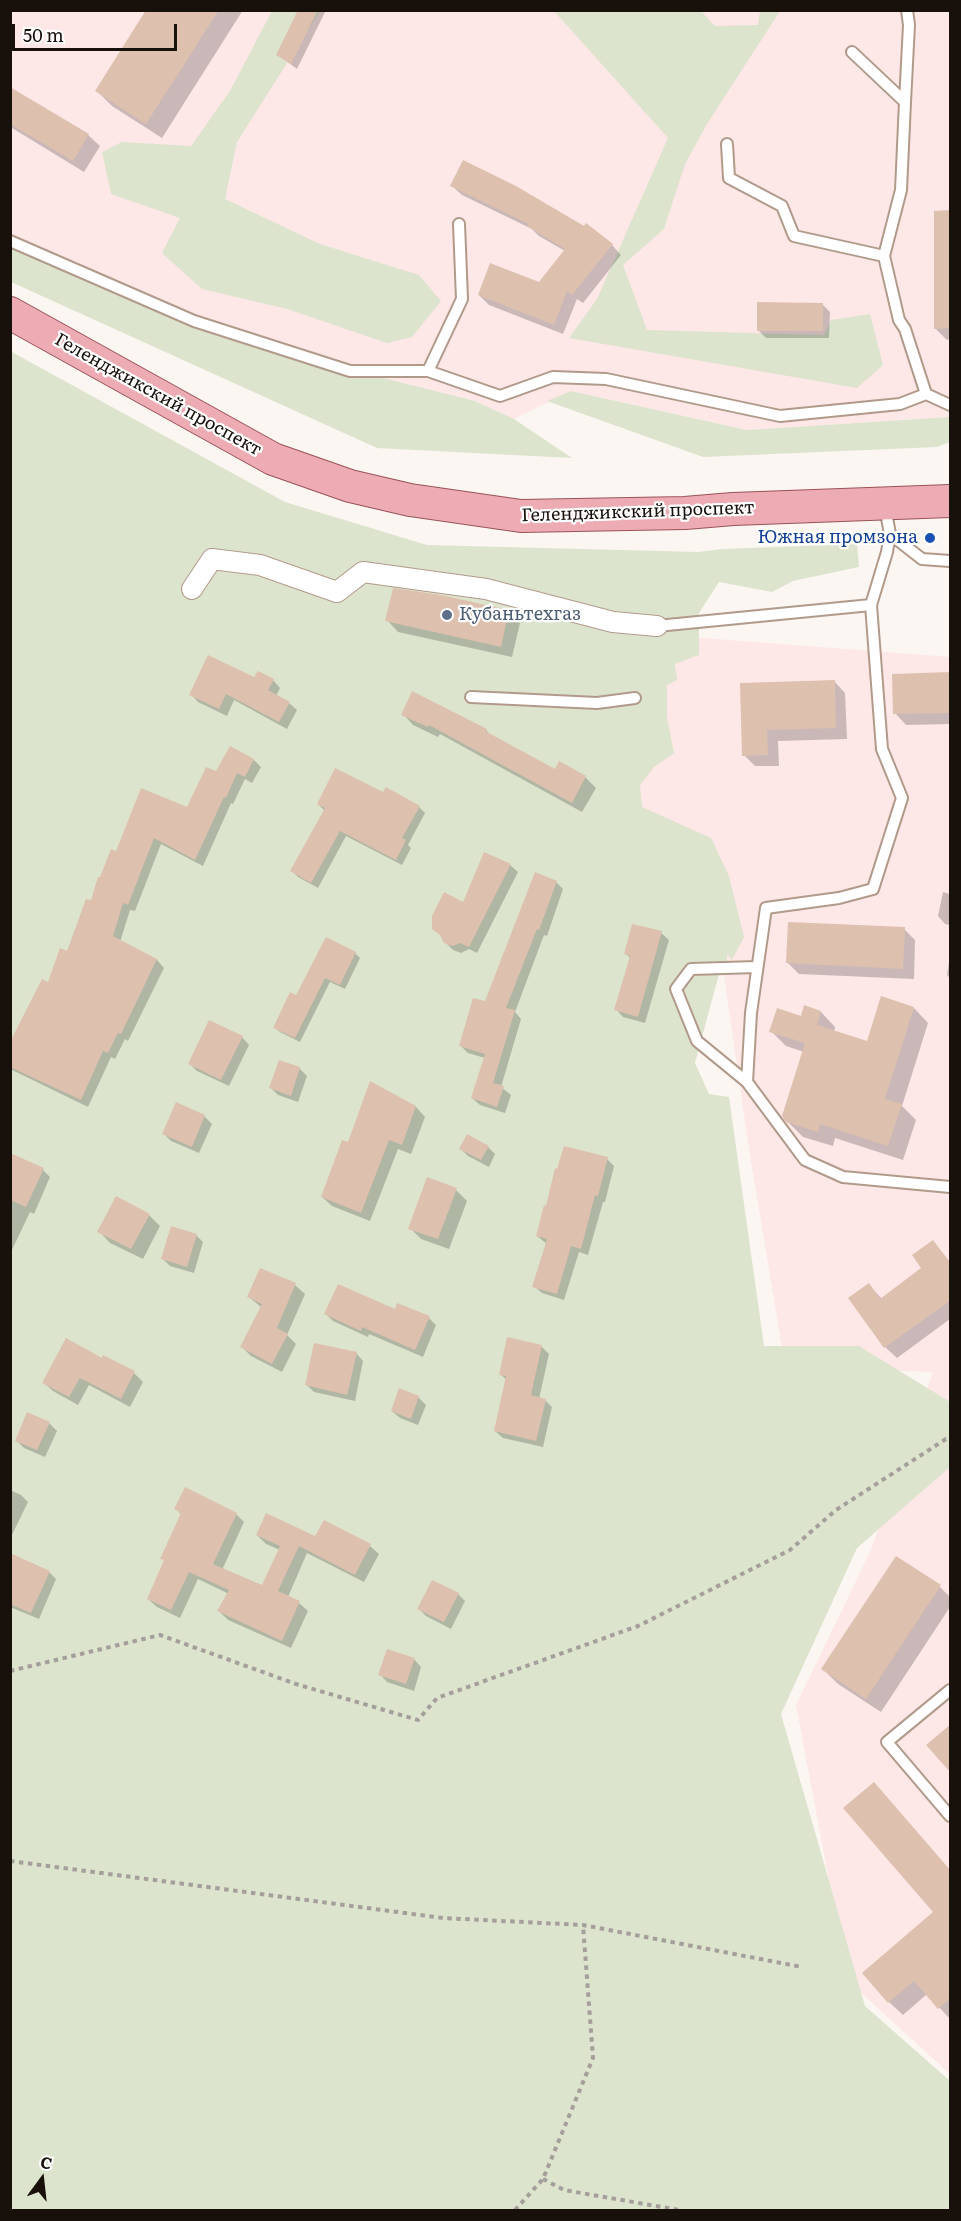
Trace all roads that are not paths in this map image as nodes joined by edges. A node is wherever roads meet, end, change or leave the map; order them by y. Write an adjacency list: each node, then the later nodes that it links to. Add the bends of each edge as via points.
1 (907, 10): 3 (lane)
2 (852, 52): 3 (lane)
3 (905, 102): 7 (lane, via 901,190)
4 (727, 144): 7 (lane, via 729,178 783,206 794,236)
5 (459, 224): 9 (lane, via 462,298)
6 (10, 242): 9 (lane, via 194,321 350,371)
7 (884, 256): 10 (lane, via 899,320)
8 (10, 313): 14 (main road, Геленджикский проспект, via 273,459 350,486 410,500 521,516 733,509)
9 (428, 371): 10 (lane, via 500,396 553,377 606,379 780,416 900,404)
10 (926, 393): 11 (lane)
11 (951, 405)
12 (951, 501): 14 (main road, Геленджикский проспект)
13 (951, 512): 14 (street)
14 (891, 514): 15 (lane, via 922,559); 17 (lane, via 887,552)
15 (951, 561)
16 (192, 589): 18 (street, via 212,559 260,565 338,592 363,572 486,590 613,622)
17 (871, 605): 18 (lane); 21 (lane, via 882,749 902,798 873,890 766,908)
18 (657, 627)
19 (471, 697): 20 (lane, via 597,703)
20 (635, 698)
21 (758, 968): 22 (lane); 22 (lane, via 691,969 676,989 697,1041)
22 (747, 1082): 23 (lane, via 805,1160 843,1177)
23 (951, 1187)
24 (951, 1690): 25 (lane, via 887,1742)
25 (951, 1816)

